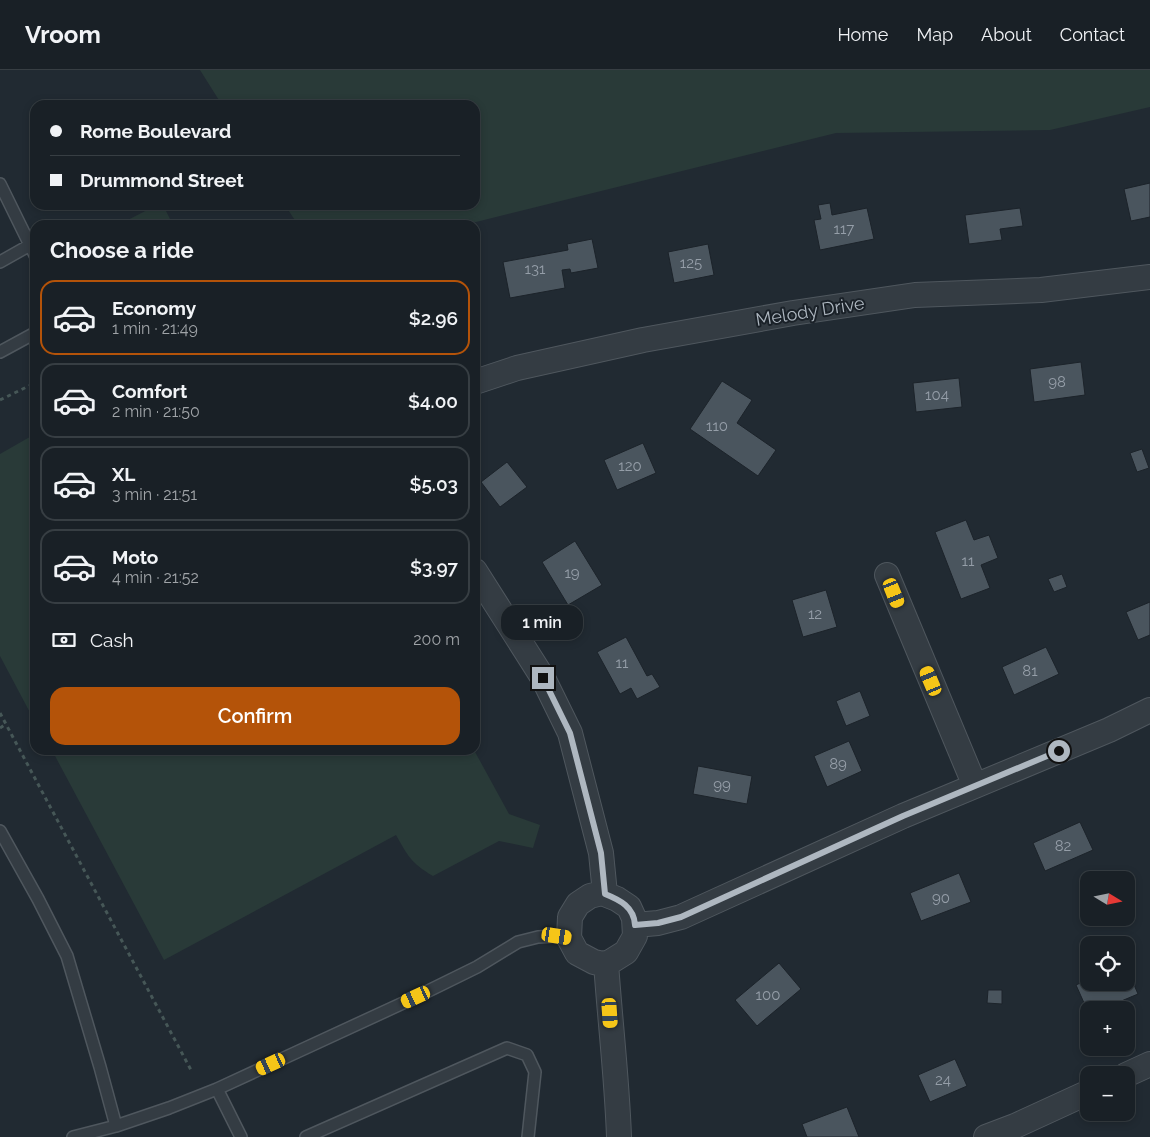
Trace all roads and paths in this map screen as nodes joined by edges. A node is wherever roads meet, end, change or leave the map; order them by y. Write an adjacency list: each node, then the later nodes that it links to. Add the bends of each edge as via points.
1 (0, 184): 2 (lane)
2 (30, 244)
3 (30, 251): 4 (lane)
4 (0, 262)
5 (1150, 277): 8 (street, Melody Drive, via 1041,290 915,295 793,313 643,340 517,368)
6 (30, 336): 7 (lane)
7 (0, 352)
8 (480, 380)
9 (30, 385): 10 (path)
10 (0, 400)
11 (887, 575): 17 (street)
12 (480, 580): 19 (street, via 543,678 570,733 601,853)
13 (1150, 710): 17 (street)
14 (0, 713): 15 (path)
15 (6, 724): 16 (path); 24 (path)
16 (0, 728)
17 (975, 786): 20 (street, via 681,917)
18 (1, 834): 28 (lane, via 67,956)
19 (605, 894): 20 (street, via 629,907); 21 (street, via 590,896 578,904 570,917)
20 (635, 925): 22 (street, via 635,936 626,952)
21 (569, 938): 22 (street, via 577,953 594,962); 26 (lane, via 548,936 518,942 477,967 416,997)
22 (606, 963): 33 (street)
23 (1150, 1064): 25 (street)
24 (191, 1070)
25 (1135, 1071)
26 (217, 1089): 28 (lane); 30 (lane)
27 (1080, 1096): 34 (street)
28 (116, 1126): 29 (lane)
29 (74, 1137)
30 (241, 1137)
31 (306, 1137): 32 (lane, via 507,1048 527,1055 534,1072)
32 (528, 1137)
33 (619, 1137)
34 (986, 1137)

